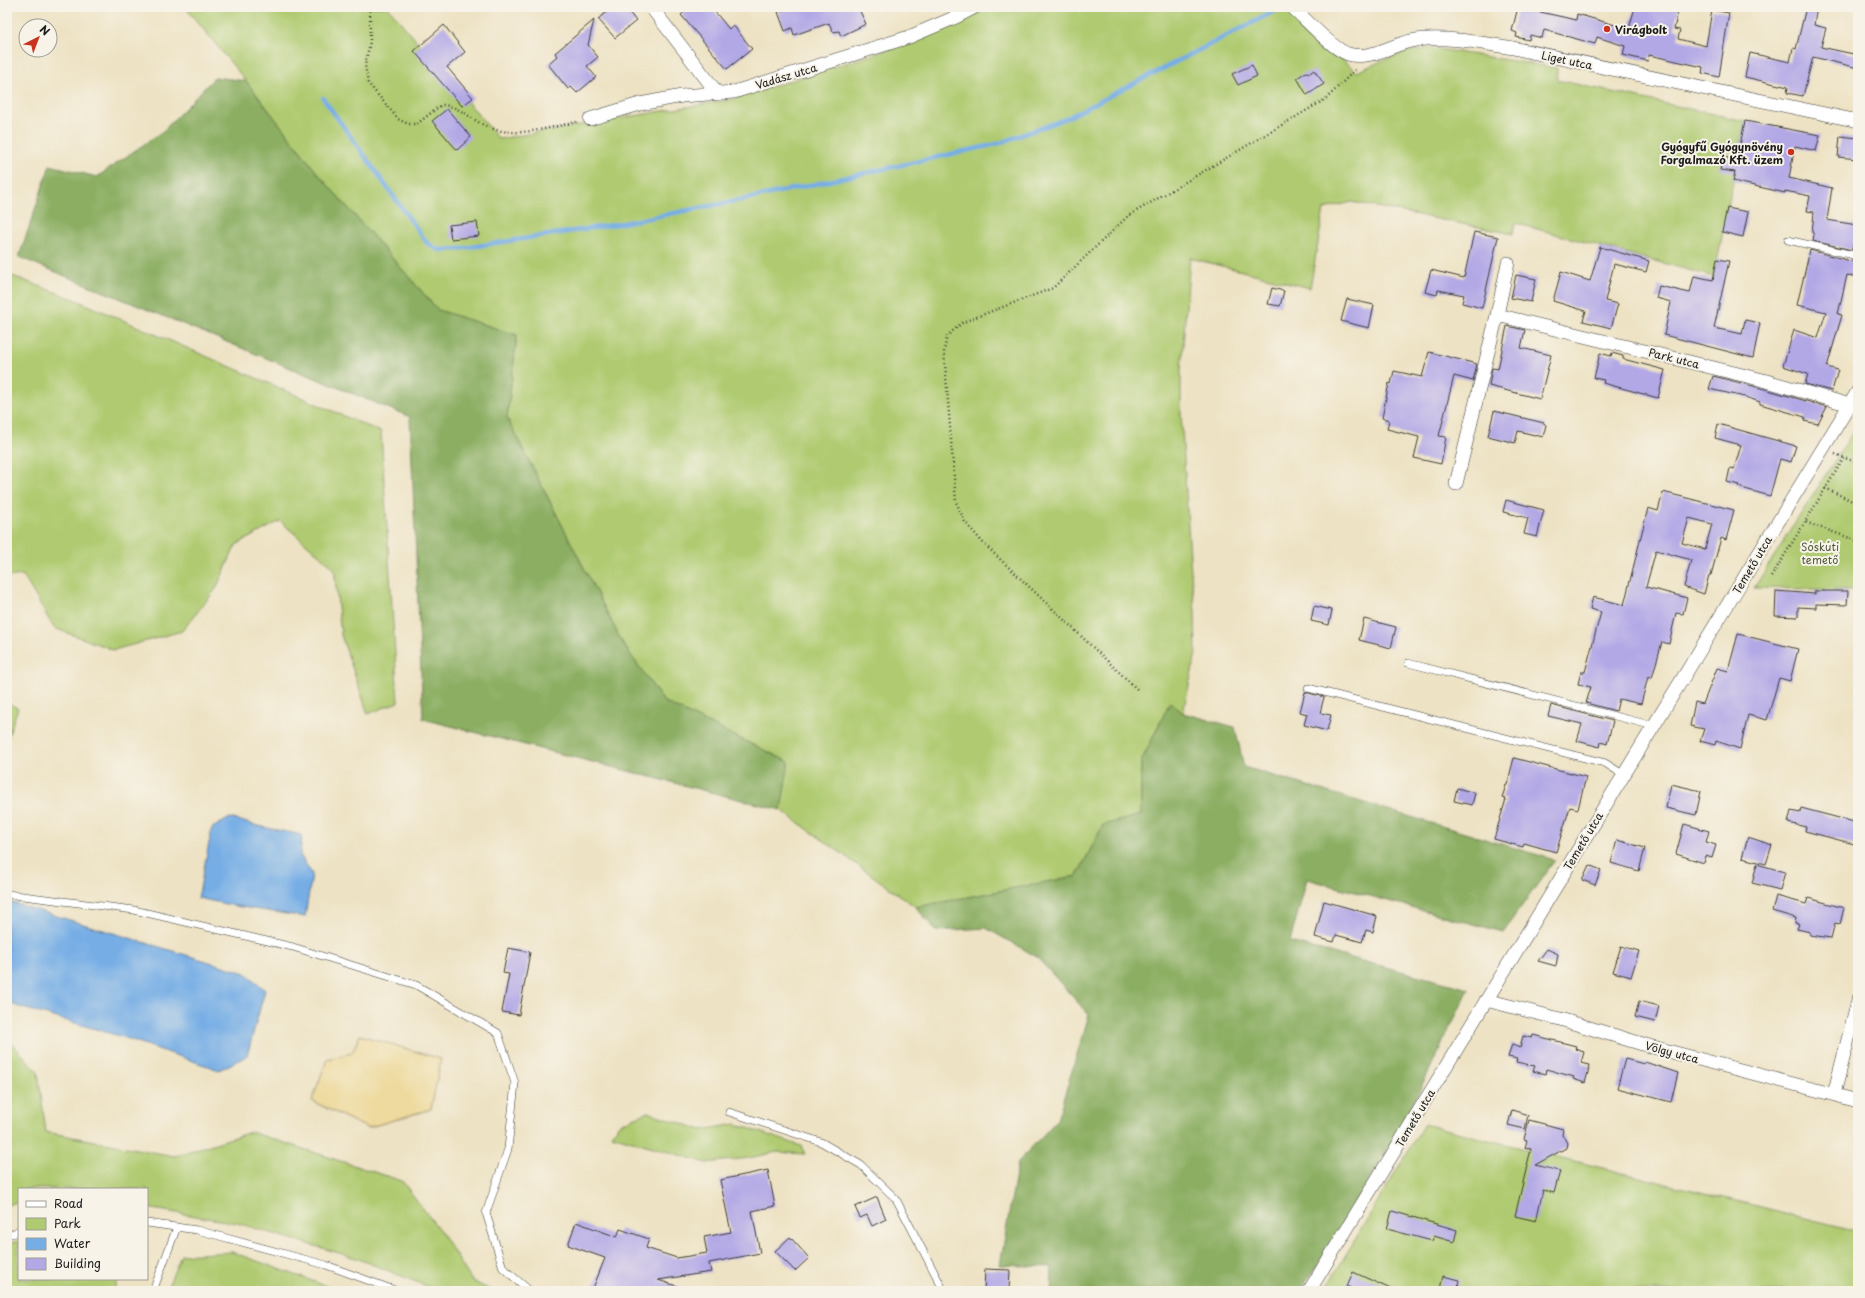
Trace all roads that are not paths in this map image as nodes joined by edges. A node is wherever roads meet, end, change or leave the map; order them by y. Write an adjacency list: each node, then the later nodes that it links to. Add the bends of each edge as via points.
1 (651, 7): 4 (street)
2 (975, 7): 4 (street, Vadász utca, via 909,37 734,92)
3 (1292, 7): 6 (street, Liget utca, via 1338,49 1357,56 1370,55 1415,40 1467,41 1513,48)
4 (718, 94): 5 (street, Vadász utca, via 682,96 640,104)
5 (590, 119)
6 (1858, 121)
7 (1788, 240): 8 (lane)
8 (1858, 256)
9 (1508, 263): 10 (street)
10 (1497, 315): 12 (street, Park utca, via 1763,380); 13 (street)
11 (1858, 392): 12 (street, Temető utca)
12 (1850, 405): 16 (street, Temető utca)
13 (1456, 484)
14 (1408, 663): 16 (lane)
15 (1308, 688): 17 (lane, via 1605,763)
16 (1654, 726): 17 (street, Temető utca)
17 (1624, 775): 19 (street, Temető utca)
18 (7, 894): 30 (lane, via 134,910 293,947 416,985 498,1033 515,1083 508,1149 486,1213 503,1268)
19 (1486, 1000): 21 (street, Völgy utca); 32 (street, Temető utca)
20 (1858, 1000): 21 (street)
21 (1834, 1094): 22 (street, Völgy utca)
22 (1858, 1101)
23 (729, 1112): 31 (lane, via 821,1142 861,1165 896,1199)
24 (148, 1224): 25 (lane)
25 (177, 1227): 28 (lane); 29 (lane, via 326,1265)
26 (18, 1231): 27 (lane, via 13,1234)
27 (7, 1233)
28 (153, 1291)
29 (397, 1291)
30 (530, 1291)
31 (944, 1291)
32 (1309, 1291)

